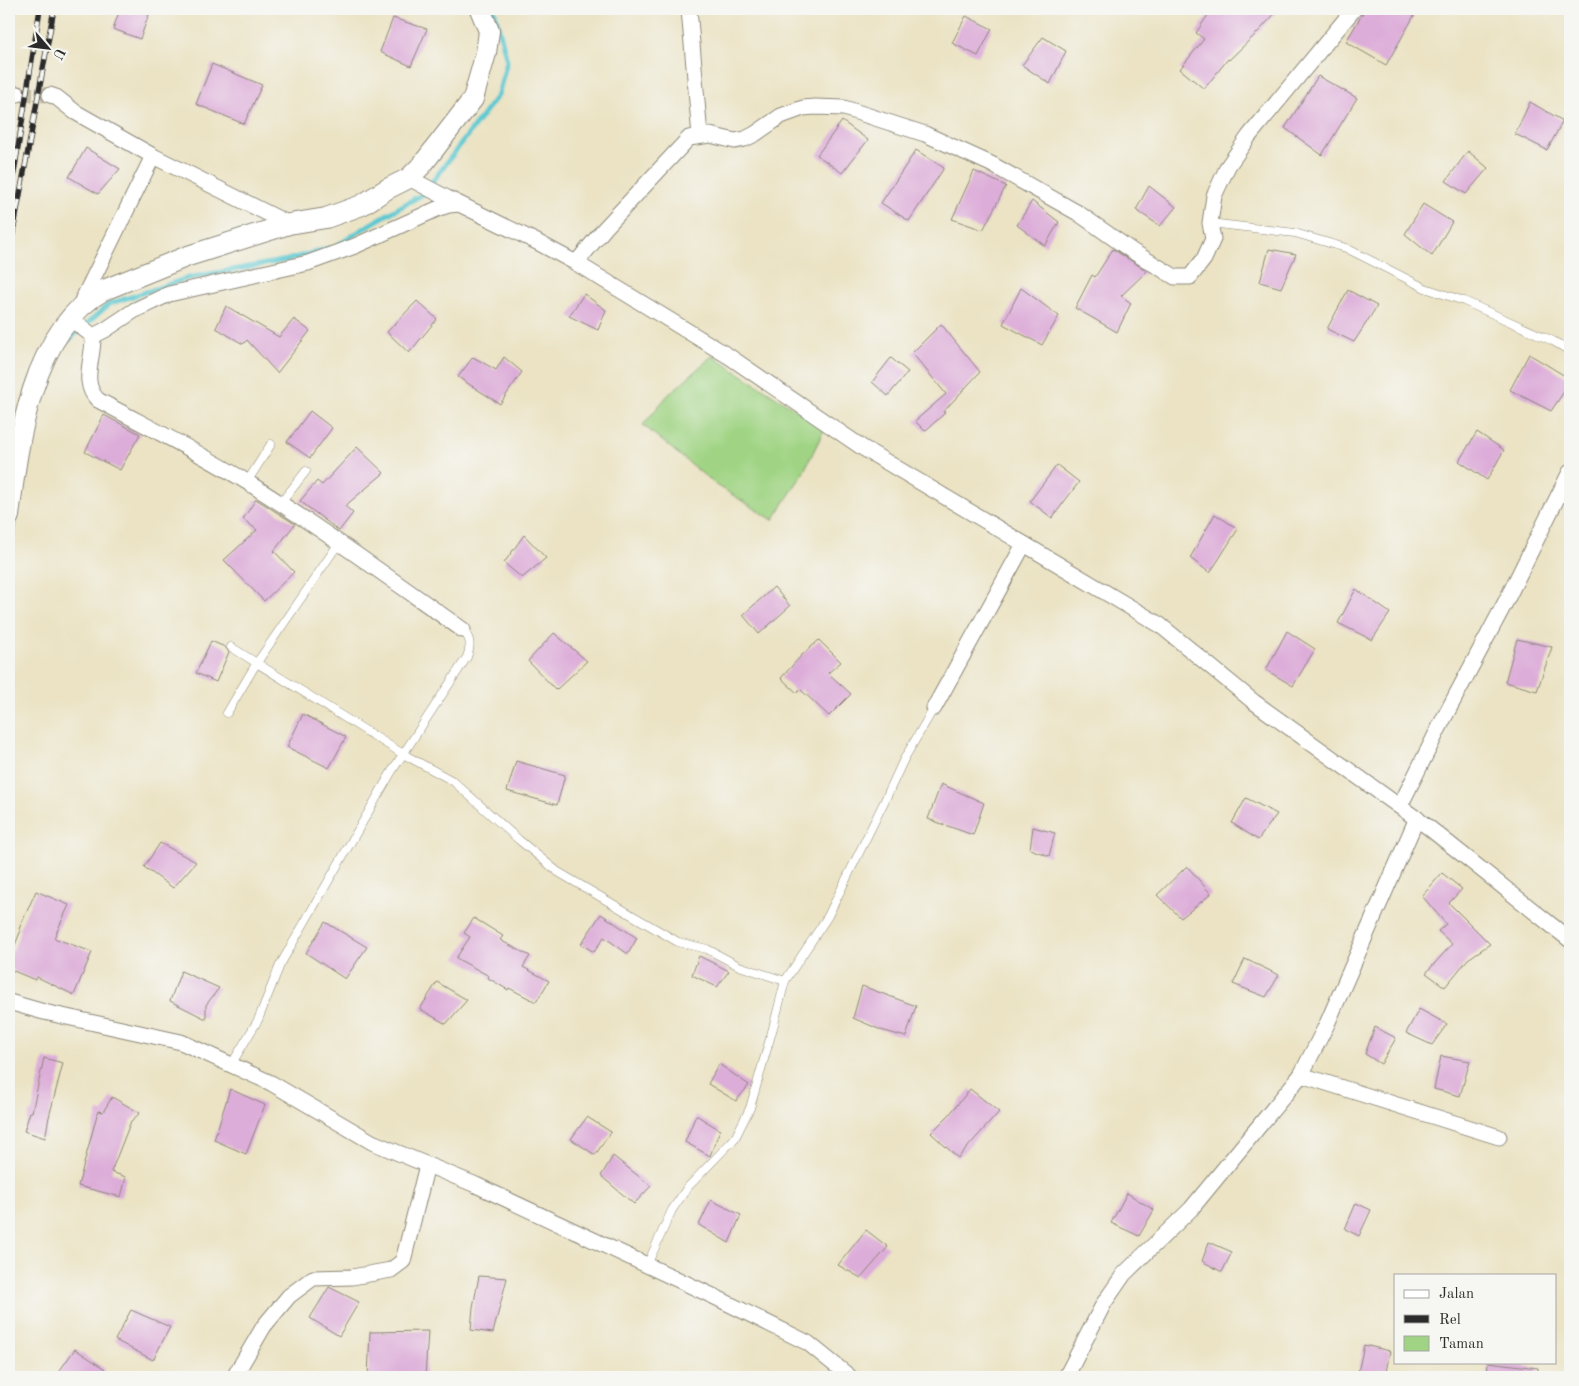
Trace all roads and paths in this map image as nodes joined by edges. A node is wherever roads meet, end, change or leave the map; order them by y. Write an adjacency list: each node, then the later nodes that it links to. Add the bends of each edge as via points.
1 (480, 9): 7 (street, via 488,31 474,99 422,165)
2 (689, 9): 5 (street)
3 (1354, 9): 9 (street, via 1228,166 1214,196)
4 (50, 95): 6 (street)
5 (700, 136): 9 (street, via 735,141 755,134 796,110 844,108 925,134 991,164 1078,213 1175,277 1190,277 1204,260 1212,239); 11 (street, via 689,138)
6 (153, 156): 10 (street); 12 (street)
7 (416, 181): 8 (street); 10 (street, via 387,189 362,205 326,218)
8 (453, 201): 11 (street); 13 (street, via 355,246 308,263 170,294 135,310 100,334)
9 (1210, 222): 14 (lane, via 1295,233 1346,248 1425,288 1480,308 1553,340)
10 (289, 224): 12 (street, via 188,256 104,290 92,297)
11 (576, 263): 22 (street, via 730,357 863,448)
12 (75, 317): 13 (street); 20 (street, via 47,353 34,385 16,463)
13 (92, 335): 18 (street, via 88,382 92,395)
14 (1570, 351)
15 (271, 444): 18 (lane)
16 (306, 471): 19 (lane)
17 (1570, 472): 29 (street)
18 (247, 482): 19 (street)
19 (281, 503): 21 (street)
20 (9, 516)
21 (338, 542): 23 (street); 25 (lane)
22 (1024, 544): 26 (street); 29 (street, via 1160,625 1254,702)
23 (463, 630): 28 (lane, via 470,641 467,657)
24 (231, 647): 25 (lane)
25 (256, 664): 27 (lane); 28 (lane)
26 (934, 708): 32 (lane, via 904,758 828,916)
27 (227, 713)
28 (403, 754): 32 (lane, via 453,781 558,872 678,942 707,949 739,966); 34 (lane, via 280,966 258,1020)
29 (1400, 806): 30 (street)
30 (1417, 818): 31 (street); 35 (street, via 1328,1024)
31 (1570, 940)
32 (785, 981): 38 (lane, via 750,1108 735,1138 687,1188 672,1210)
33 (9, 1002): 34 (street, via 181,1042)
34 (231, 1065): 37 (street, via 271,1083 372,1142)
35 (1301, 1075): 36 (street); 41 (street, via 1190,1209 1124,1274 1104,1303)
36 (1500, 1137)
37 (427, 1165): 38 (street); 39 (street, via 403,1261 391,1270 352,1277 313,1278 289,1296 264,1326)
38 (647, 1265): 40 (street, via 808,1343)
39 (234, 1377)
40 (850, 1377)
41 (1066, 1377)

